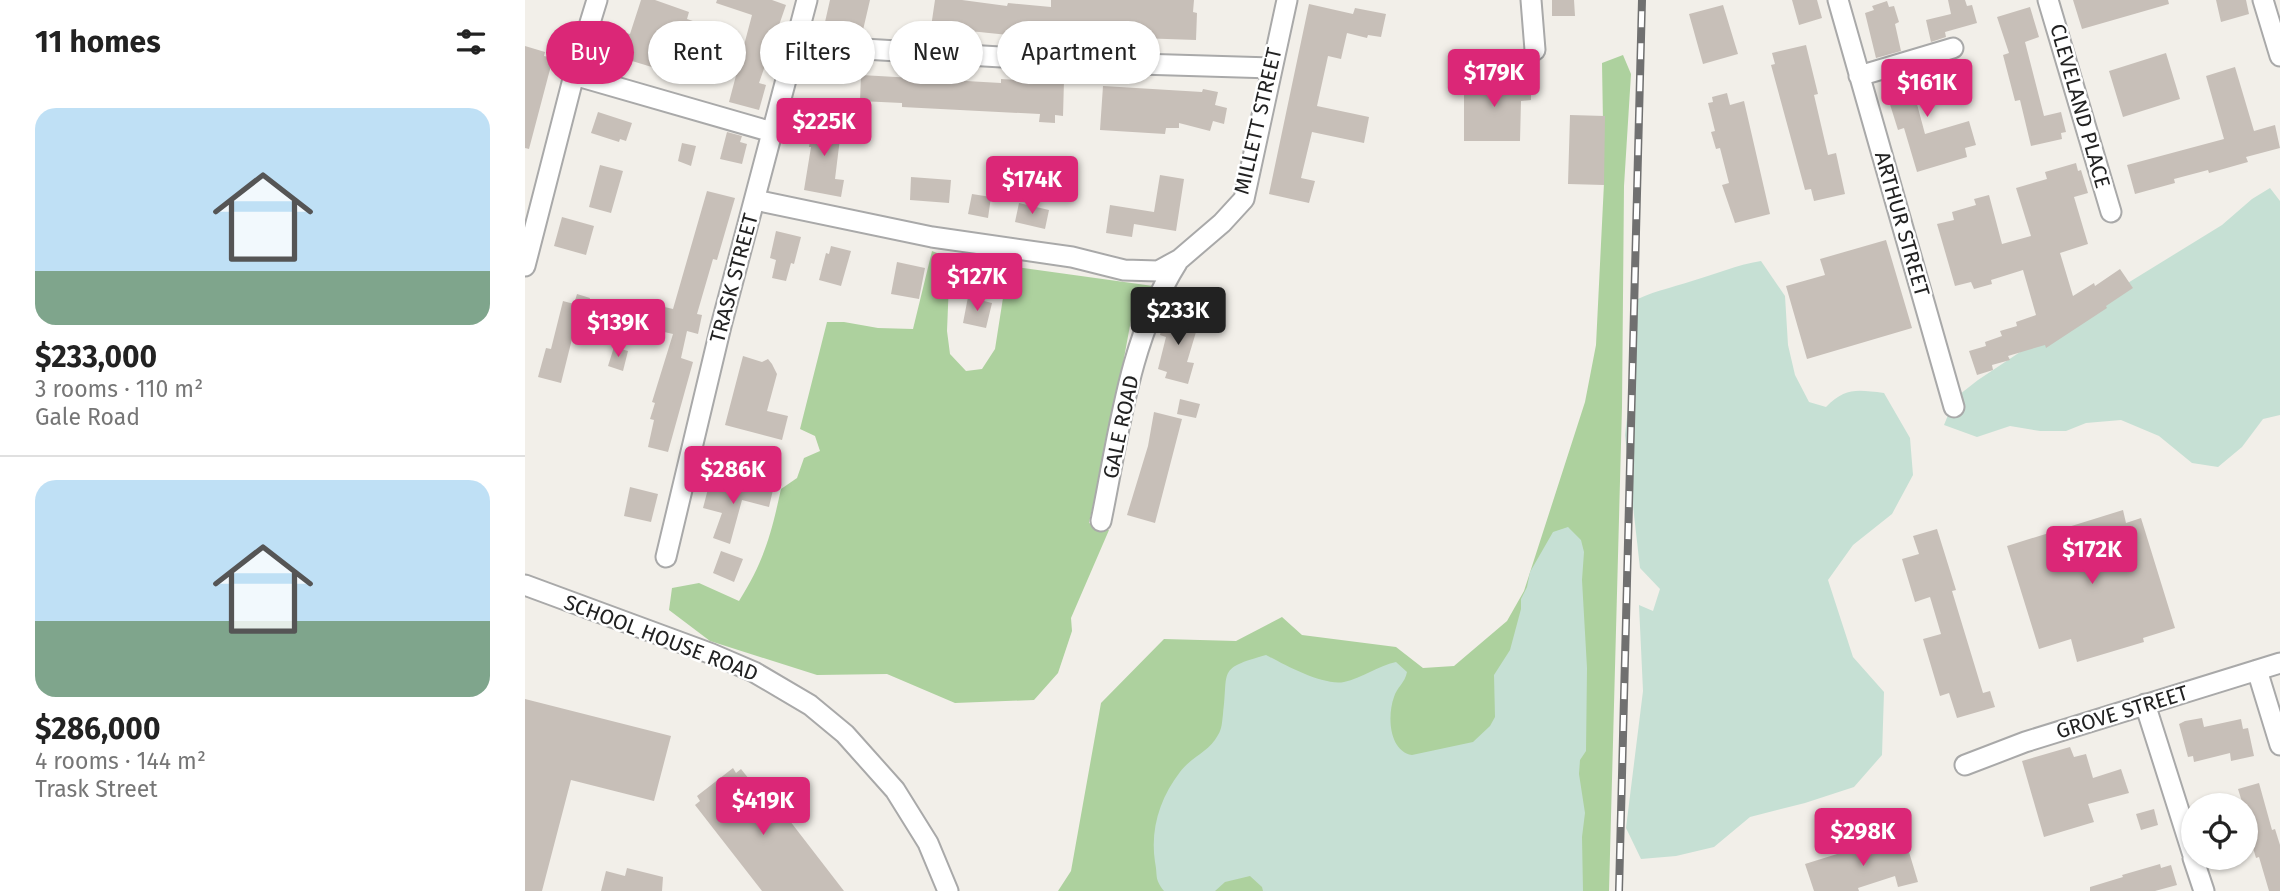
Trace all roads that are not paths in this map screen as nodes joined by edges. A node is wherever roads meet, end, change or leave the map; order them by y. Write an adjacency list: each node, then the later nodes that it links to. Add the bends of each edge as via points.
1 (597, 0): 8 (street)
2 (807, 0): 9 (street, TRASK STREET)
3 (1287, 0): 15 (street, MILLETT STREET)
4 (1531, 0): 13 (street)
5 (1837, 0): 16 (street, ARTHUR STREET)
6 (2048, 0): 22 (street, CLEVELAND PLACE)
7 (2263, 0): 10 (street)
8 (591, 21)
9 (802, 21)
10 (2275, 22): 14 (street)
11 (1953, 48): 16 (street)
12 (875, 50): 15 (street)
13 (1535, 50)
14 (2280, 56)
15 (1272, 68): 23 (street, MILLETT STREET, via 1244,199)
16 (1859, 76): 25 (street, ARTHUR STREET)
17 (572, 84): 24 (street)
18 (605, 84): 20 (street)
19 (785, 84): 20 (street, TRASK STREET)
20 (772, 132): 21 (street, TRASK STREET)
21 (755, 200): 23 (street, via 1124,270 1158,271); 27 (street, TRASK STREET)
22 (2111, 212)
23 (1179, 259): 26 (street, GALE ROAD, via 1140,340)
24 (525, 266)
25 (1954, 407)
26 (1101, 521)
27 (666, 557)
28 (525, 585): 36 (street, SCHOOL HOUSE ROAD, via 712,654 810,705 845,734 895,790 928,843)
29 (2280, 663): 30 (street, GROVE STREET)
30 (2257, 670): 31 (street, GROVE STREET); 32 (street)
31 (2145, 705): 33 (street, GROVE STREET); 34 (street)
32 (2280, 745)
33 (1965, 765)
34 (2181, 818)
35 (2197, 870): 37 (street)
36 (948, 891)
37 (2204, 891)

